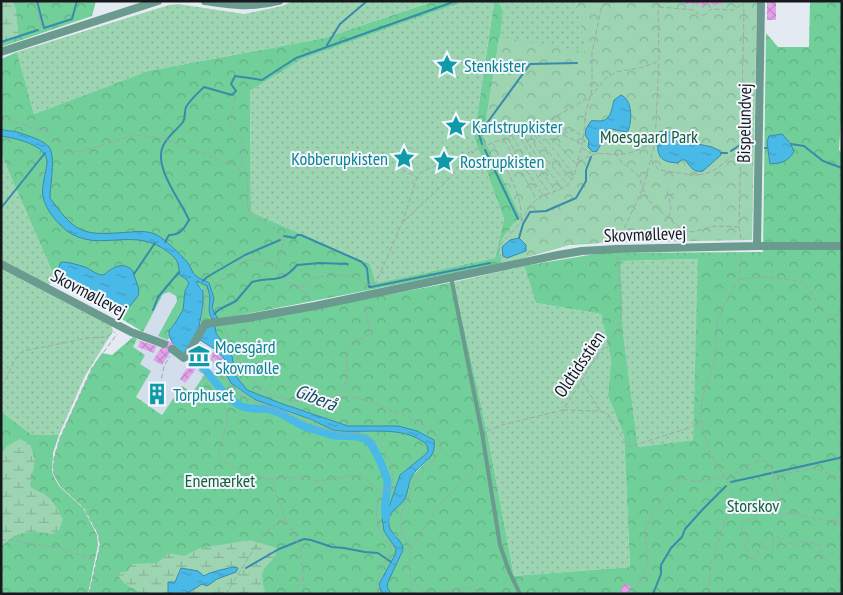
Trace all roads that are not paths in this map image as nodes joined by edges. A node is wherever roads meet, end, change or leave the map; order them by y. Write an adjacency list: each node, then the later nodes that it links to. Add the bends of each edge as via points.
1 (158, 1): 5 (street)
2 (205, 1): 3 (street, via 241,6 261,6)
3 (279, 1)
4 (761, 1): 6 (street, Bispelundvej)
5 (1, 52)
6 (757, 246): 7 (street, Skovmøllevej); 9 (street, Skovmøllevej, via 617,249 558,255)
7 (842, 246)
8 (1, 264): 10 (street, Skovmøllevej, via 122,328)
9 (451, 277): 11 (street, Skovmøllevej, via 315,306 203,325 186,357); 12 (lane, via 500,545)
10 (164, 344)
11 (173, 350)
12 (520, 594)

